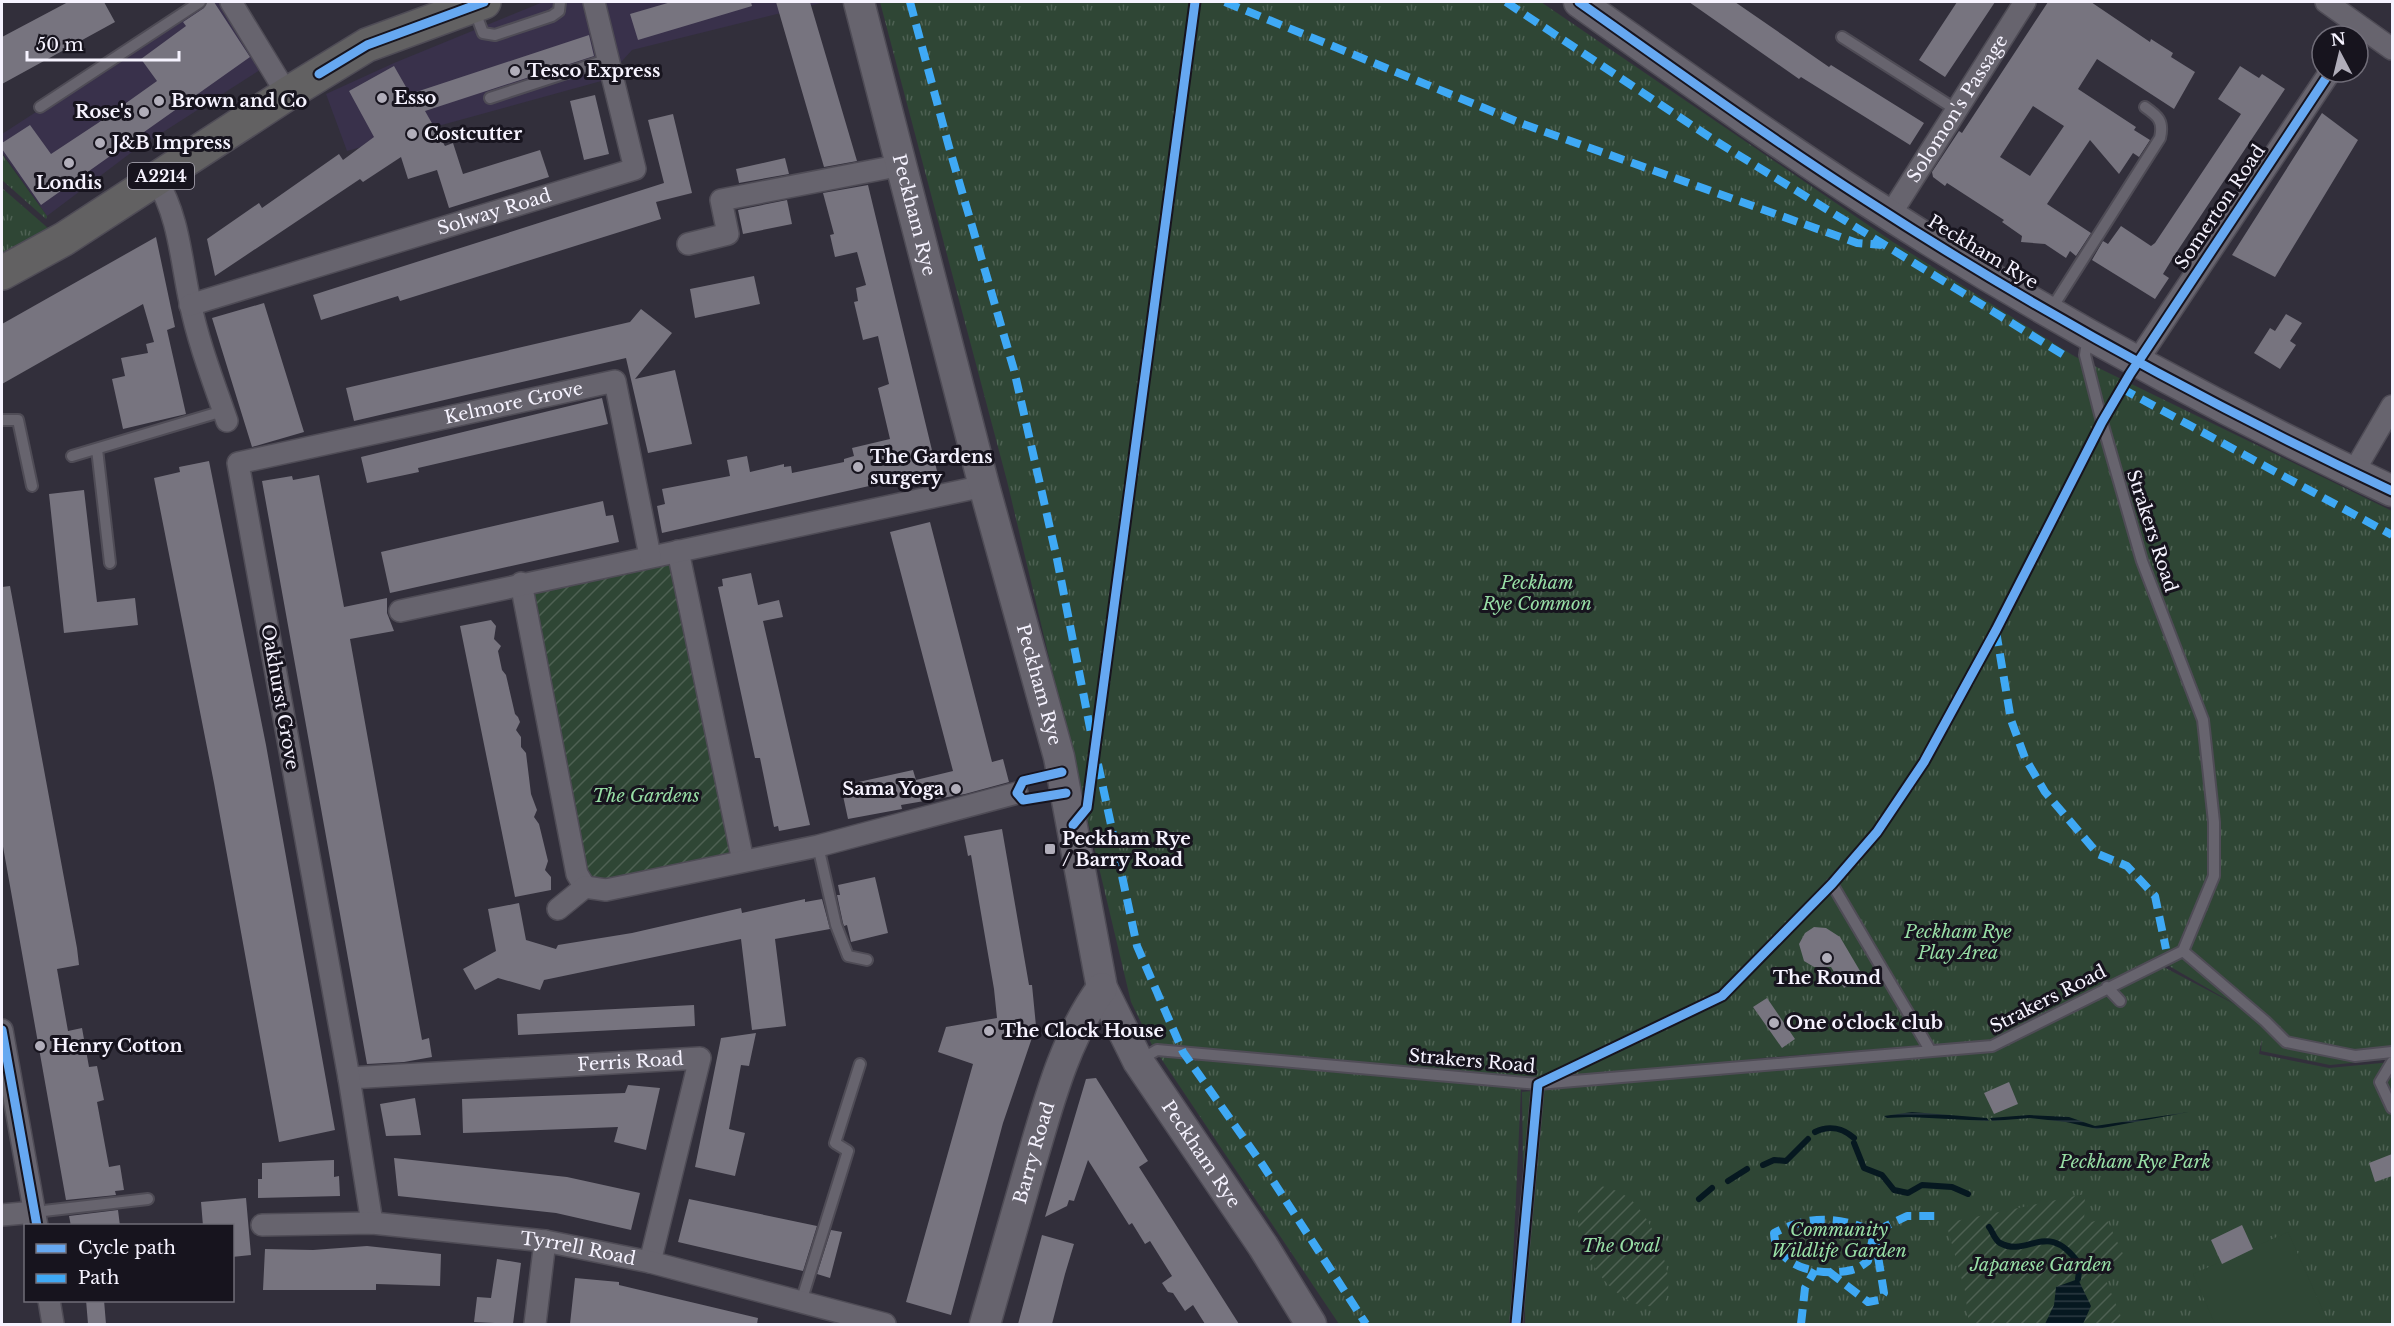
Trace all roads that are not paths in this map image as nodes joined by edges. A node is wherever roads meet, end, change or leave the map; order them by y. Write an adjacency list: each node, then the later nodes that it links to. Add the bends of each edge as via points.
1 (200, 2): 19 (lane)
2 (231, 2): 16 (street)
3 (560, 2): 9 (lane, via 559,11 552,16 495,35 483,33)
4 (594, 2): 14 (street, Solway Road)
5 (859, 2): 21 (main road, Peckham Rye)
6 (1579, 2): 23 (main road, Peckham Rye, via 1768,136)
7 (2025, 2): 20 (street, Solomon's Passage)
8 (2326, 2): 10 (street)
9 (479, 3): 16 (main road, A2214, via 367,45)
10 (2350, 24)
11 (2370, 37): 13 (street)
12 (1842, 38): 20 (lane)
13 (2392, 49)
14 (609, 59): 17 (lane); 26 (street, Solway Road, via 635,169)
15 (2322, 84): 29 (street, Somerton Road)
16 (287, 93): 22 (main road, A2214)
17 (490, 98)
18 (2145, 106): 27 (lane, via 2163,126 2160,138)
19 (40, 107)
20 (1955, 109): 23 (street, Solomon's Passage)
21 (902, 165): 24 (street, via 721,200 728,234); 38 (main road, Peckham Rye)
22 (156, 179): 25 (main road, A2214, via 64,239); 26 (street, via 173,215)
23 (1890, 215): 27 (main road, Peckham Rye)
24 (688, 244)
25 (2, 273)
26 (190, 305): 31 (street)
27 (2050, 311): 28 (main road, Peckham Rye)
28 (2090, 333): 29 (main road, Peckham Rye); 51 (lane, Strakers Road, via 2085,355 2136,539 2203,720 2214,822 2214,876)
29 (2138, 360): 36 (main road, Peckham Rye)
30 (2392, 406): 36 (street)
31 (225, 416): 33 (lane)
32 (2, 420): 37 (lane, via 18,420)
33 (97, 449): 34 (lane); 42 (lane)
34 (72, 456)
35 (238, 463): 41 (street, Kelmore Grove, via 615,381); 62 (street, Oakhurst Grove)
36 (2353, 473): 39 (main road, Peckham Rye)
37 (32, 486)
38 (984, 486): 40 (street); 54 (main road, Peckham Rye, via 1059,758)
39 (2392, 491)
40 (678, 551): 41 (street); 47 (street)
41 (650, 556): 43 (street)
42 (110, 563)
43 (521, 584): 44 (street); 49 (street, via 577,874)
44 (400, 610)
45 (1017, 793): 46 (street)
46 (818, 846): 47 (street); 52 (lane, via 836,925 848,956)
47 (742, 861): 49 (street, via 606,890)
48 (1832, 884): 57 (lane)
49 (585, 887): 50 (street)
50 (558, 909)
51 (2182, 951): 53 (lane, Strakers Road); 58 (lane, via 2286,1042 2355,1056)
52 (867, 960)
53 (2107, 987): 55 (lane); 57 (lane, Strakers Road, via 1992,1046)
54 (1102, 988): 59 (main road, Peckham Rye); 77 (main road, Barry Road, via 1071,1043 1050,1098)
55 (2120, 1001)
56 (2, 1030): 67 (street)
57 (1930, 1050): 63 (lane, Strakers Road)
58 (2392, 1052)
59 (1138, 1061): 63 (lane, Strakers Road, via 1157,1050); 78 (main road, Peckham Rye)
60 (2392, 1062): 64 (lane, via 2380,1082)
61 (860, 1064): 73 (lane, via 835,1143 848,1151)
62 (349, 1078): 68 (street, Oakhurst Grove); 71 (street, Ferris Road, via 700,1058)
63 (1538, 1084): 79 (lane)
64 (2392, 1108)
65 (148, 1199): 67 (lane)
66 (2, 1215): 67 (street)
67 (36, 1219)
68 (372, 1223): 69 (street, Tyrrell Road); 70 (street, Tyrrell Road)
69 (262, 1225)
70 (545, 1241): 71 (street, Tyrrell Road); 75 (street)
71 (650, 1262): 73 (street, Tyrrell Road)
72 (49, 1302): 74 (street)
73 (801, 1302): 76 (street, Tyrrell Road)
74 (53, 1324)
75 (535, 1324)
76 (885, 1324)
77 (985, 1324)
78 (1311, 1324)
79 (1515, 1324)

